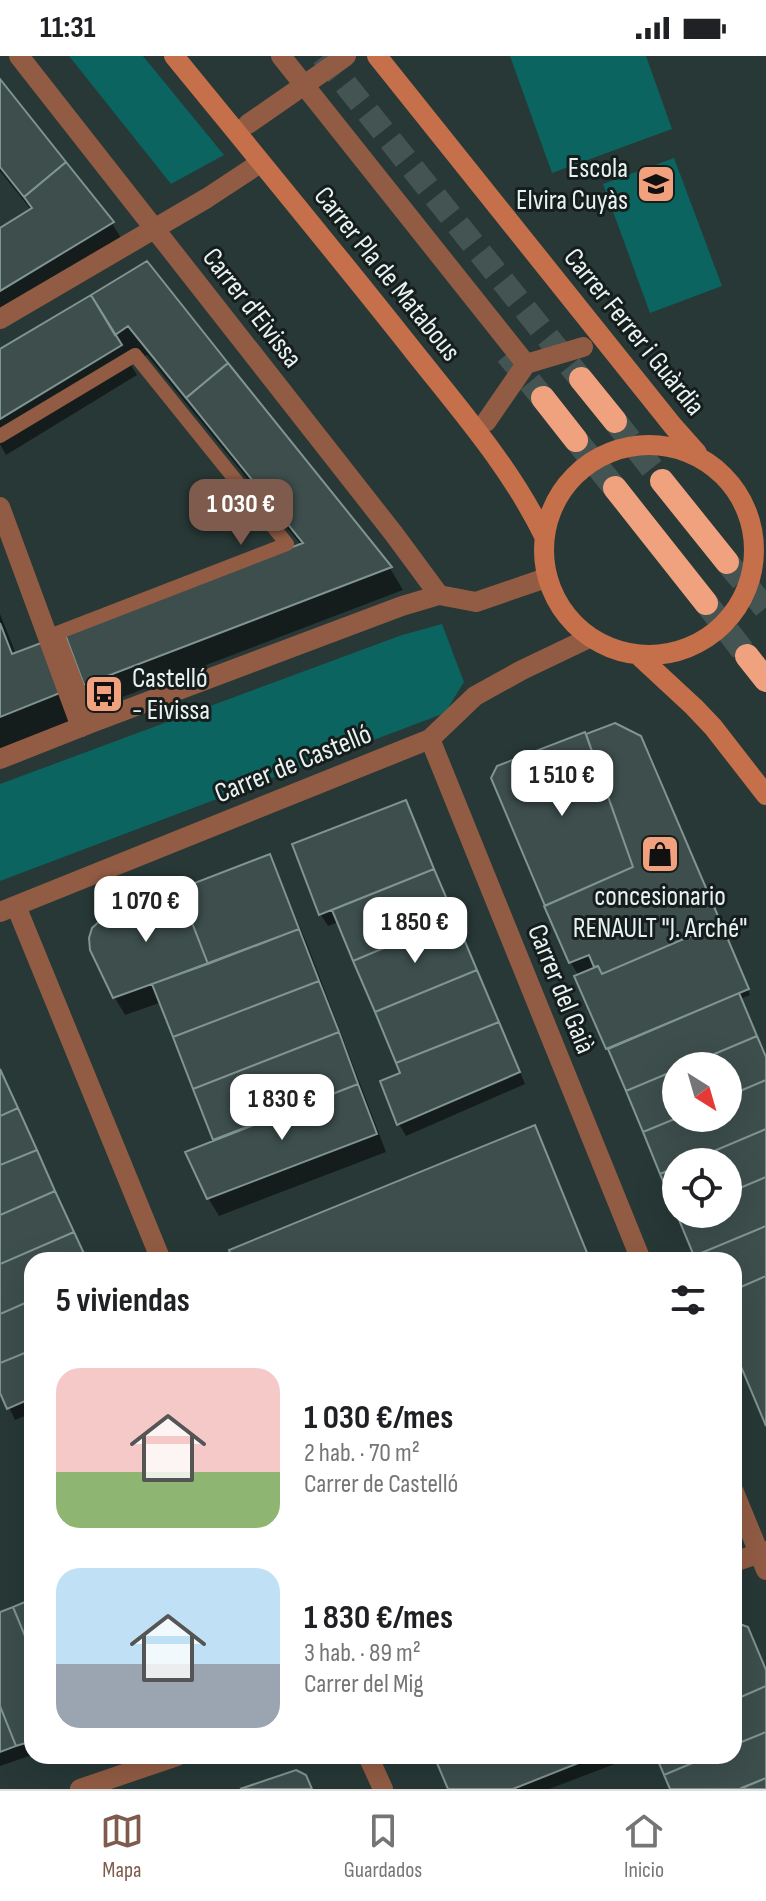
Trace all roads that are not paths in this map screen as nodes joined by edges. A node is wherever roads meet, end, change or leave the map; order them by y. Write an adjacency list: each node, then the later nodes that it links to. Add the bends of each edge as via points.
1 (19, 56): 9 (street, Carrer d'Eivissa)
2 (174, 56): 8 (main road, Carrer Pla de Matabous)
3 (281, 56): 6 (street)
4 (346, 56): 6 (street)
5 (377, 56): 19 (main road, Carrer Ferrer i Guàrdia)
6 (304, 86): 7 (street); 12 (street)
7 (248, 124)
8 (260, 163): 9 (street); 24 (main road, Carrer Pla de Matabous, via 482,438 523,495)
9 (154, 229): 10 (street); 27 (street, Carrer d'Eivissa)
10 (0, 319)
11 (583, 347): 12 (street)
12 (526, 364): 16 (street)
13 (581, 379): 15 (highway)
14 (543, 398): 18 (highway)
15 (615, 421)
16 (486, 422)
17 (0, 436): 33 (lane, via 135,355 287,544 57,633)
18 (576, 440)
19 (699, 456): 23 (main road, via 734,488); 24 (main road, via 665,446 608,453 582,468 562,489)
20 (662, 481): 25 (highway)
21 (615, 488): 28 (highway)
22 (0, 507): 33 (street)
23 (759, 529): 30 (main road, via 746,591 733,614 691,647)
24 (544, 536): 26 (main road)
25 (727, 562)
26 (546, 578): 27 (street, via 476,602); 29 (main road, via 570,622)
27 (439, 595): 33 (street)
28 (706, 603)
29 (589, 638): 30 (main road); 34 (street, Carrer de Castelló, via 475,696)
30 (639, 656): 36 (main road, via 713,727)
31 (747, 656): 32 (highway)
32 (766, 680)
33 (86, 725): 35 (street)
34 (430, 739): 37 (street, Carrer de Castelló); 39 (street, Carrer del Gaià)
35 (0, 759)
36 (766, 795)
37 (8, 909): 38 (street)
38 (158, 1252)
39 (638, 1252)
40 (742, 1510): 41 (street)
41 (764, 1558): 42 (street)
42 (742, 1561)
43 (153, 1764): 45 (street)
44 (372, 1764): 46 (street)
45 (80, 1789)
46 (383, 1789)

